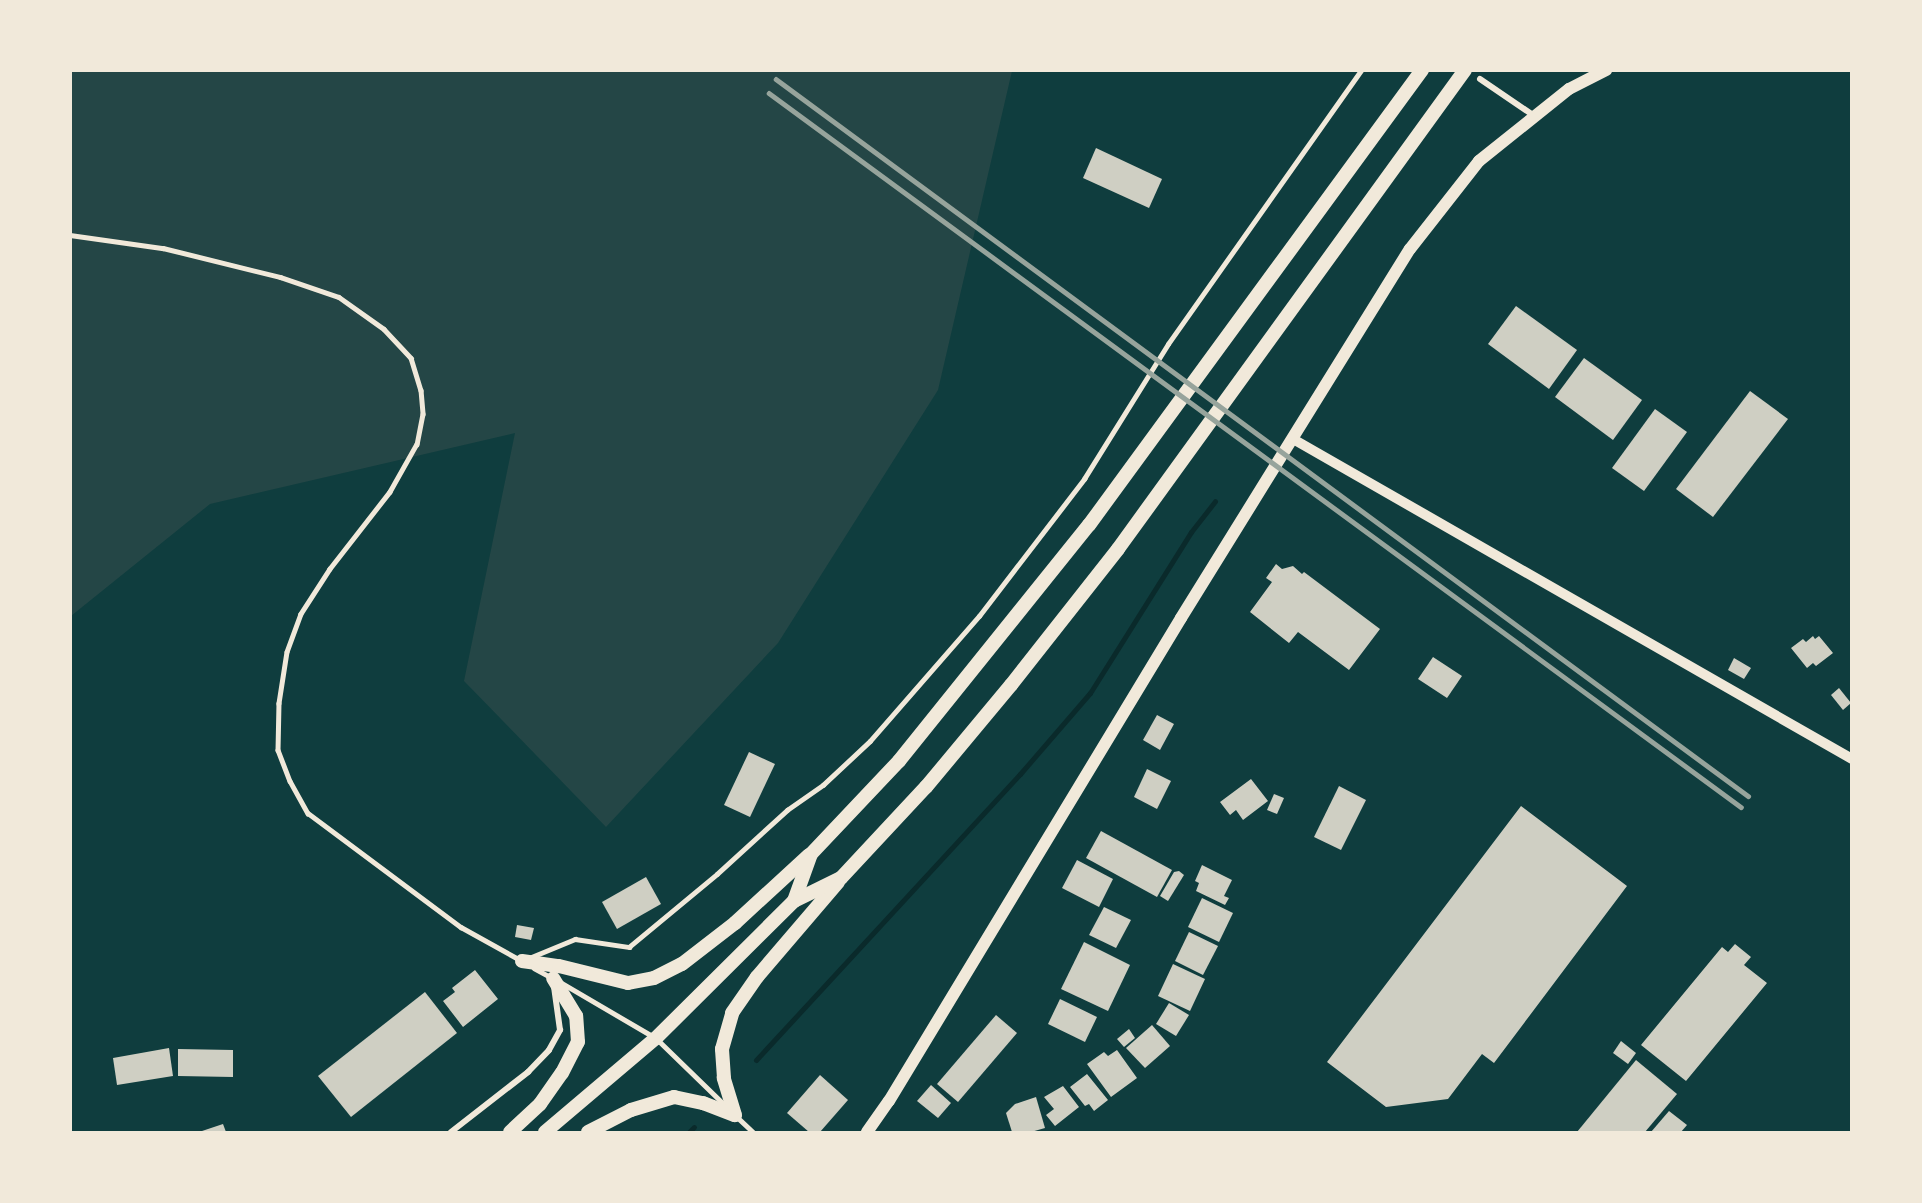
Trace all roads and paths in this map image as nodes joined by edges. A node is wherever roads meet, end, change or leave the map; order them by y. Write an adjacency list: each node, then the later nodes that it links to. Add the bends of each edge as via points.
1 (1361, 70): 13 (lane, via 1168,344 1084,479 979,615 870,741 629,946 575,939)
2 (1422, 70): 10 (main road, via 1089,525 899,761)
3 (1465, 70): 11 (main road, via 1118,549 926,787)
4 (1606, 70): 6 (main road, via 1569,89)
5 (1480, 79): 6 (street)
6 (1533, 115): 8 (main road, via 1479,161 1410,249)
7 (70, 235): 13 (lane, via 163,248 280,277 339,297 384,329 411,358 421,390 423,414 417,444 390,492 330,569 301,614 287,652 279,703 278,750 309,813 461,927)
8 (1293, 439): 9 (street); 22 (main road)
9 (1851, 759)
10 (811, 854): 12 (main road); 13 (main road, via 735,923 682,964 654,978 628,983)
11 (840, 878): 12 (main road); 16 (main road, via 732,1013 722,1049 724,1078)
12 (794, 901): 15 (main road)
13 (522, 961): 14 (lane)
14 (553, 978): 15 (lane); 17 (street, via 560,1030 549,1050 528,1072); 18 (main road, via 576,1016 578,1042 540,1104)
15 (656, 1038): 16 (lane); 19 (main road)
16 (735, 1115): 20 (main road, via 674,1097 632,1110); 21 (lane)
17 (451, 1132)
18 (510, 1132)
19 (545, 1132)
20 (588, 1132)
21 (753, 1132)
22 (867, 1132)

